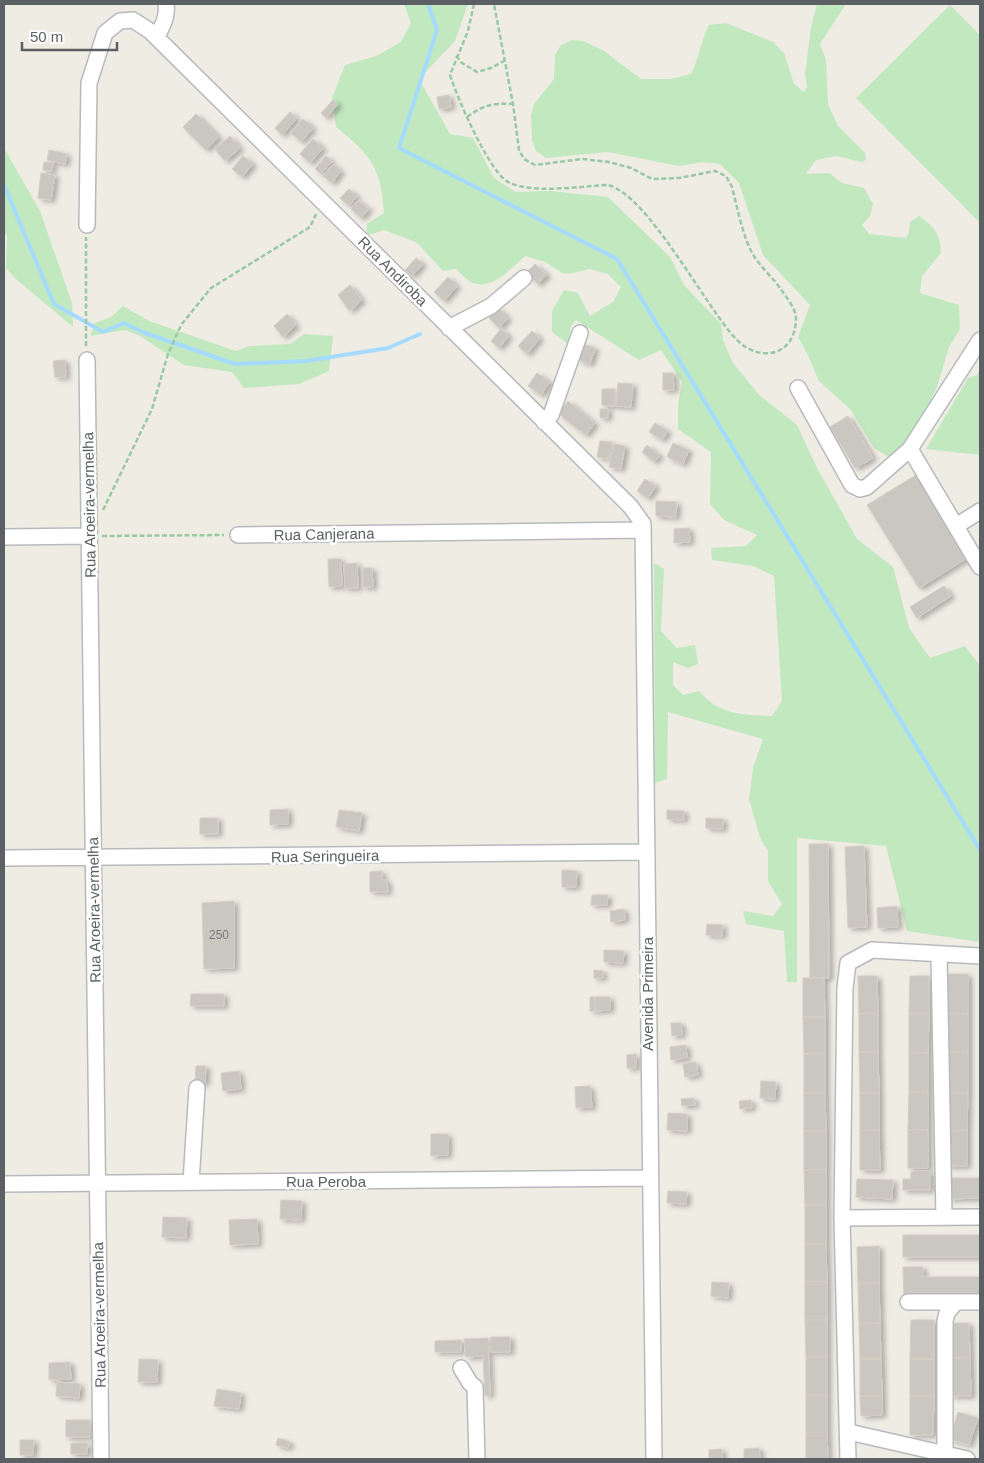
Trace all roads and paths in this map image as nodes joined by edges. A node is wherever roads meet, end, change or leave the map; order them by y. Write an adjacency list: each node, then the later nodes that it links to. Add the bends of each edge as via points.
1 (166, 4): 4 (street, via 167,10)
2 (474, 4): 5 (path, via 468,31)
3 (494, 4): 6 (path)
4 (156, 37): 9 (street, Rua Andiroba); 10 (street, Rua Andiroba, via 133,20 120,21 105,33 89,83)
5 (456, 56): 6 (path, via 477,72); 8 (path, via 450,75)
6 (504, 61): 7 (path)
7 (513, 104): 8 (path, via 493,103); 8 (path, via 519,150 524,159 535,165 582,159 630,168 652,179 715,171 726,176 753,255 797,316 791,340 777,353 763,355 736,339 638,206 617,187 525,188 508,183 494,169)
8 (467, 117)
9 (322, 200): 12 (street, Rua Andiroba); 20 (path, via 310,228 211,288 181,325 168,354 152,409)
10 (86, 225): 15 (path)
11 (524, 278): 12 (street, via 491,306)
12 (450, 328): 17 (street, Rua Andiroba)
13 (580, 333): 17 (street, via 550,415)
14 (980, 340): 18 (street)
15 (87, 360): 24 (street, Rua Aroeira-vermelha)
16 (798, 388): 18 (street, via 852,485 860,489 867,487)
17 (544, 422): 22 (street, Rua Andiroba, via 631,508 643,524)
18 (910, 449): 21 (street)
19 (980, 511): 21 (street)
20 (102, 512)
21 (956, 526): 26 (street)
22 (643, 530): 23 (street, Rua Canjerana); 27 (street, Avenida Primeira)
23 (238, 534): 24 (path)
24 (89, 536): 25 (street); 29 (street, Rua Aroeira-vermelha)
25 (4, 538)
26 (980, 567)
27 (646, 852): 29 (street, Rua Seringueira); 33 (street, Avenida Primeira)
28 (4, 858): 29 (street, Rua Seringueira)
29 (93, 858): 34 (street, Rua Aroeira-vermelha)
30 (939, 954): 31 (street); 38 (street); 39 (street, via 872,950 848,963)
31 (980, 956)
32 (197, 1088): 35 (street)
33 (649, 1178): 35 (street, Rua Peroba); 48 (street, Avenida Primeira)
34 (97, 1182): 35 (street, Rua Peroba); 36 (street, Rua Peroba); 46 (street, Rua Aroeira-vermelha)
35 (191, 1182)
36 (4, 1184)
37 (980, 1216): 38 (street)
38 (944, 1217): 39 (street)
39 (842, 1218): 44 (street)
40 (908, 1302): 41 (street)
41 (956, 1302): 42 (street); 45 (street, via 945,1321)
42 (980, 1302)
43 (461, 1368): 47 (street, via 475,1387)
44 (849, 1432): 45 (street); 49 (street)
45 (945, 1454): 50 (street)
46 (101, 1459)
47 (477, 1459)
48 (654, 1459)
49 (848, 1459)
50 (967, 1459)

